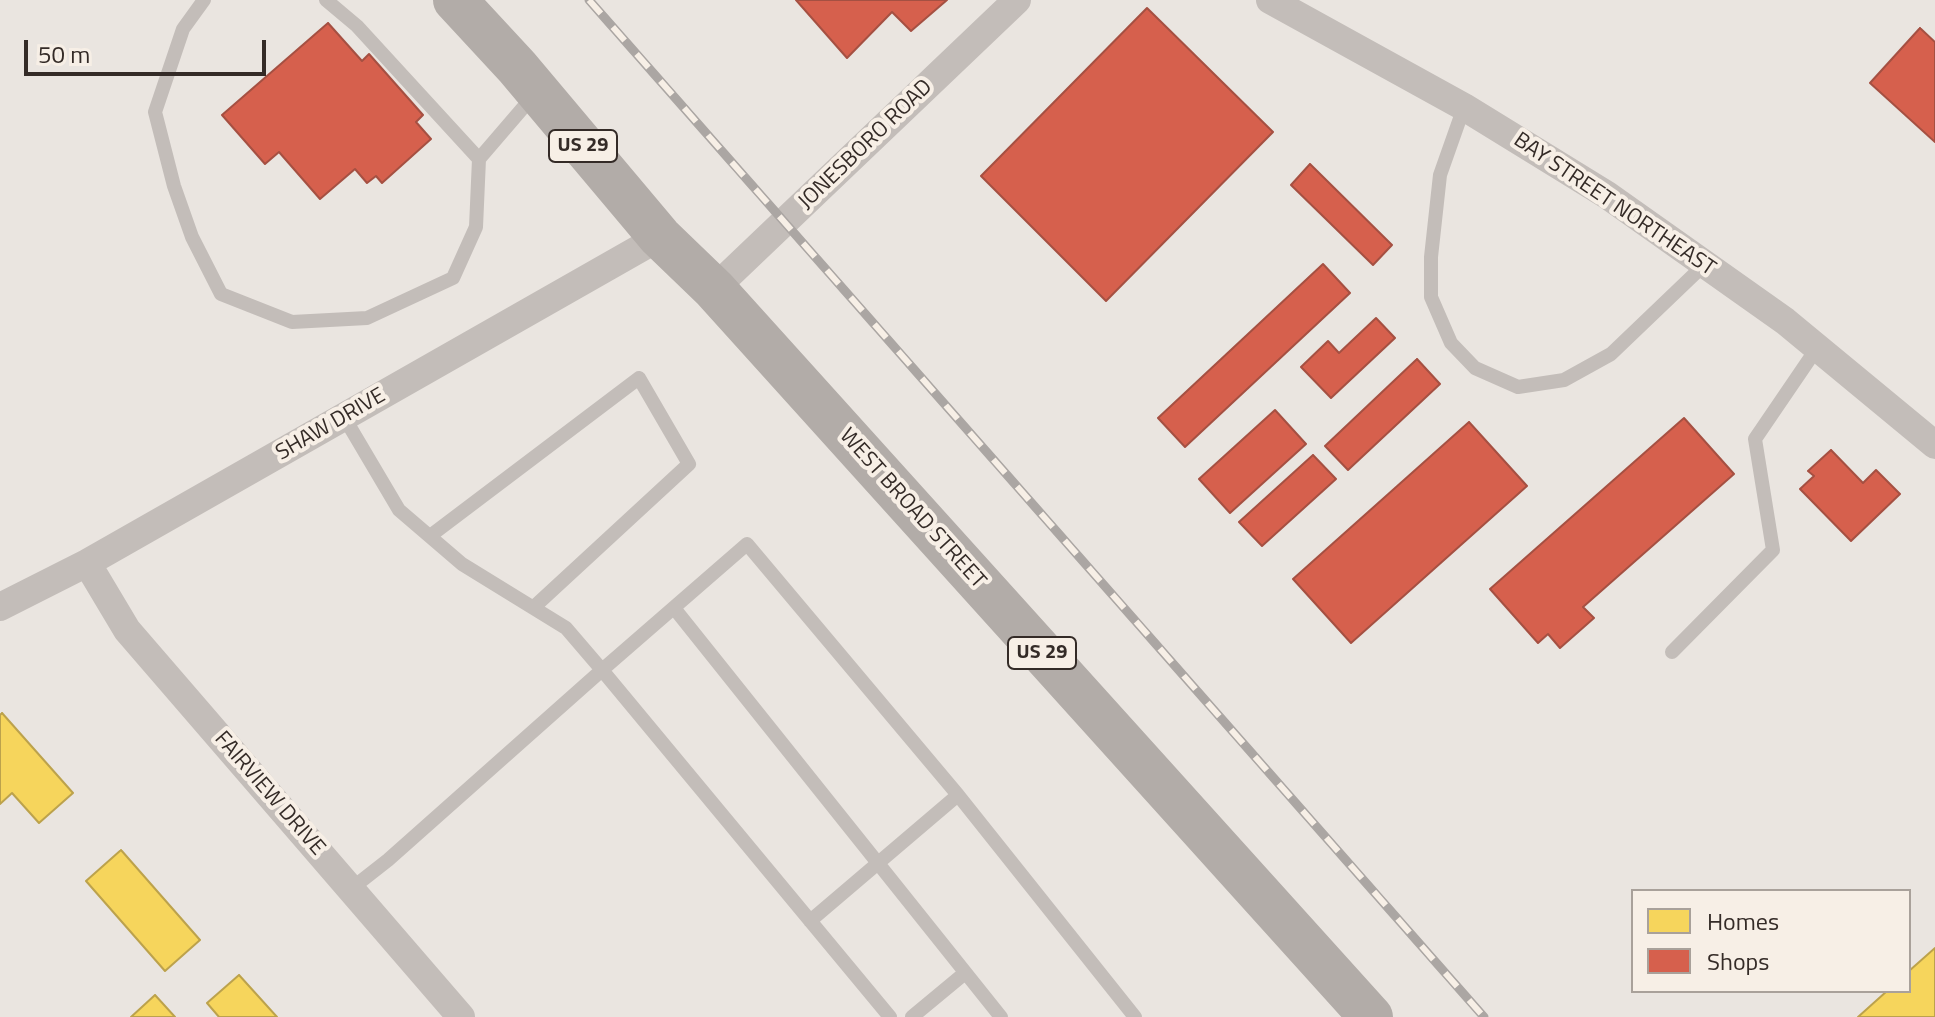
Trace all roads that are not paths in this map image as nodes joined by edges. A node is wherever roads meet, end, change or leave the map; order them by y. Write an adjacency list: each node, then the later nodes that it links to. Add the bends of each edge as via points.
1 (204, 0): 8 (lane, via 183,29 155,112 187,224 221,294 292,322 367,318 453,278 476,227)
2 (326, 0): 8 (lane, via 357,26)
3 (455, 0): 6 (main road, WEST BROAD STREET / US 29)
4 (1017, 0): 11 (street, JONESBORO ROAD)
5 (1270, 0): 7 (street, BAY STREET NORTHEAST)
6 (536, 91): 8 (lane); 9 (main road, WEST BROAD STREET / US 29)
7 (1464, 107): 10 (street, BAY STREET NORTHEAST, via 1607,195); 10 (lane, via 1440,175 1431,297 1451,343 1475,368 1518,387 1564,380 1611,354)
8 (479, 159)
9 (660, 237): 11 (main road, WEST BROAD STREET / US 29); 13 (street, SHAW DRIVE)
10 (1705, 264): 12 (street, BAY STREET NORTHEAST)
11 (714, 289): 27 (main road, WEST BROAD STREET / US 29)
12 (1817, 348): 14 (street, BAY STREET NORTHEAST); 20 (lane, via 1755,439 1773,550)
13 (344, 417): 15 (lane, via 399,510); 16 (street, SHAW DRIVE)
14 (1935, 445)
15 (430, 536): 18 (lane, via 462,564); 18 (lane, via 639,378 689,464)
16 (87, 563): 17 (street, SHAW DRIVE); 24 (street, FAIRVIEW DRIVE, via 127,630)
17 (0, 607)
18 (534, 607): 21 (lane, via 566,628)
19 (674, 608): 21 (lane); 22 (lane, via 747,544); 23 (lane)
20 (1672, 652)
21 (602, 670): 24 (lane); 25 (lane)
22 (958, 795): 23 (lane); 32 (lane)
23 (877, 864): 25 (lane); 26 (lane)
24 (351, 889): 28 (street, FAIRVIEW DRIVE)
25 (810, 921): 29 (lane)
26 (965, 973): 30 (lane); 31 (lane)
27 (1354, 1011)
28 (461, 1017)
29 (890, 1017)
30 (912, 1017)
31 (1001, 1017)
32 (1135, 1017)

